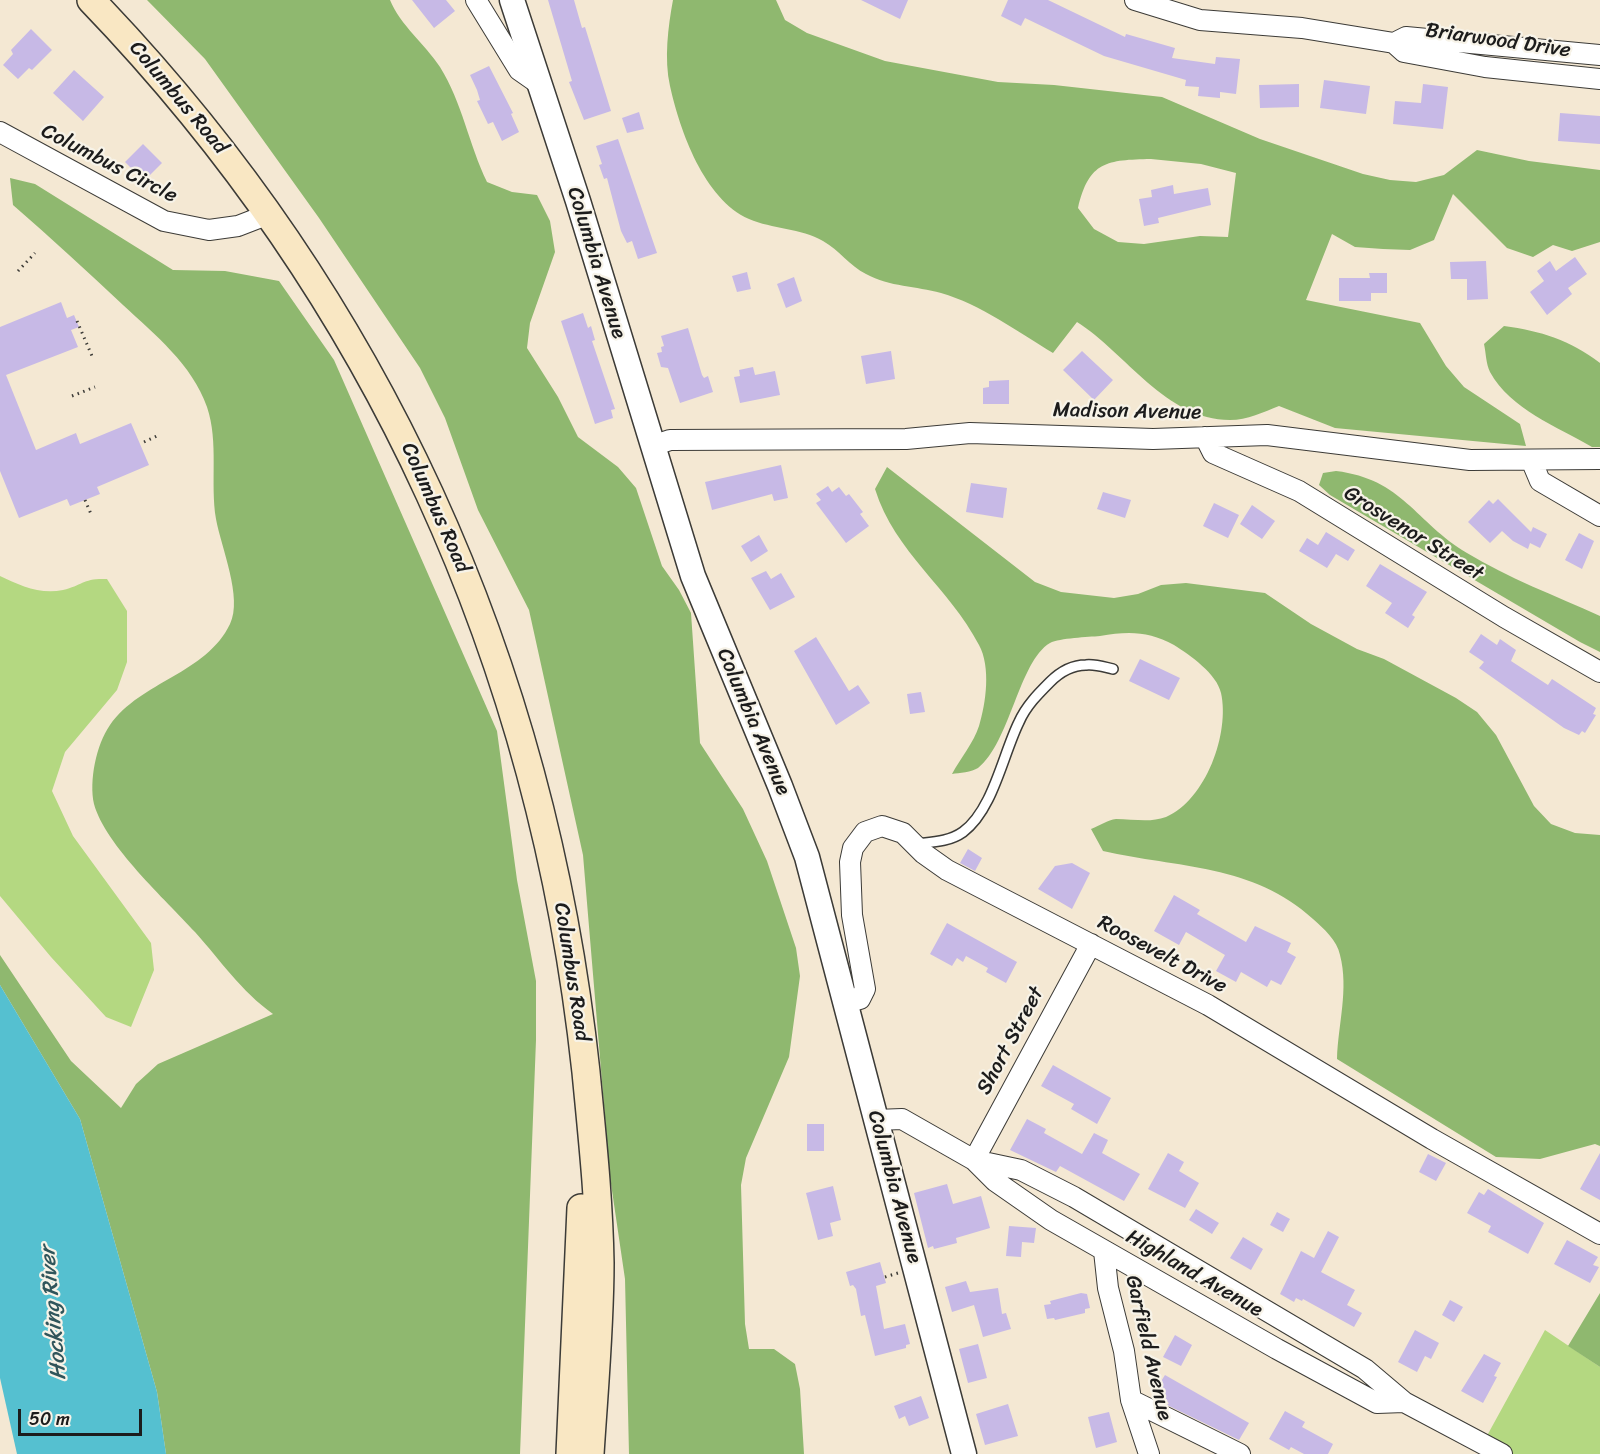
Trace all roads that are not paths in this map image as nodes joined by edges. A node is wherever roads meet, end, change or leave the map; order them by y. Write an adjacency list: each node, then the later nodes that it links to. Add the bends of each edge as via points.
1 (91, 0): 10 (main road, Columbus Road, via 161,75)
2 (476, 0): 8 (street, via 519,70)
3 (512, 0): 8 (street, Columbia Avenue)
4 (1135, 0): 5 (street, Briarwood Drive, via 1200,20 1302,28)
5 (1394, 43): 6 (street, Briarwood Drive, via 1406,37); 7 (street, Briarwood Drive, via 1404,52 1485,67)
6 (1600, 55)
7 (1600, 79)
8 (539, 84): 12 (street, Columbia Avenue)
9 (0, 132): 10 (street, Columbus Circle, via 164,221 209,230 238,226)
10 (269, 214): 21 (main road, Columbus Road, via 346,334 419,467 484,624 523,742 556,877 569,942)
11 (1205, 437): 12 (street, Madison Avenue, via 970,433 906,439 670,440); 14 (street, Madison Avenue, via 1267,435 1470,460); 17 (street, Grosvenor Street, via 1213,453 1299,491)
12 (652, 446): 20 (street, Columbia Avenue, via 693,576 807,856)
13 (1600, 459): 14 (street, Madison Avenue)
14 (1532, 462): 15 (street, via 1540,482)
15 (1600, 516)
16 (1113, 669): 18 (lane, via 1088,664 1054,677 1019,720 986,801 969,827 941,842)
17 (1600, 672)
18 (915, 844): 19 (street, Roosevelt Drive, via 947,870); 20 (street, Roosevelt Drive, via 903,833 882,825 865,832 853,848 849,877 865,989 860,999)
19 (1091, 944): 23 (street, Short Street); 24 (street, Roosevelt Drive, via 1219,1011 1432,1139)
20 (846, 1003): 22 (street, Columbia Avenue)
21 (589, 1102): 28 (main road, Columbus Road, via 582,1174); 29 (main road, Columbus Road, via 600,1261)
22 (876, 1120): 23 (street, Highland Avenue, via 902,1119); 30 (street, Columbia Avenue)
23 (974, 1160): 25 (street, Highland Avenue, via 1051,1220); 27 (street, Highland Avenue, via 1021,1170 1074,1197 1365,1369)
24 (1600, 1233)
25 (1104, 1251): 26 (street, Garfield Avenue); 27 (street, Highland Avenue, via 1377,1402)
26 (1131, 1400): 31 (street, Garfield Avenue); 32 (street)
27 (1404, 1402): 33 (street, Highland Avenue)
28 (570, 1454)
29 (590, 1454)
30 (963, 1454)
31 (1149, 1454)
32 (1240, 1454)
33 (1502, 1454)

